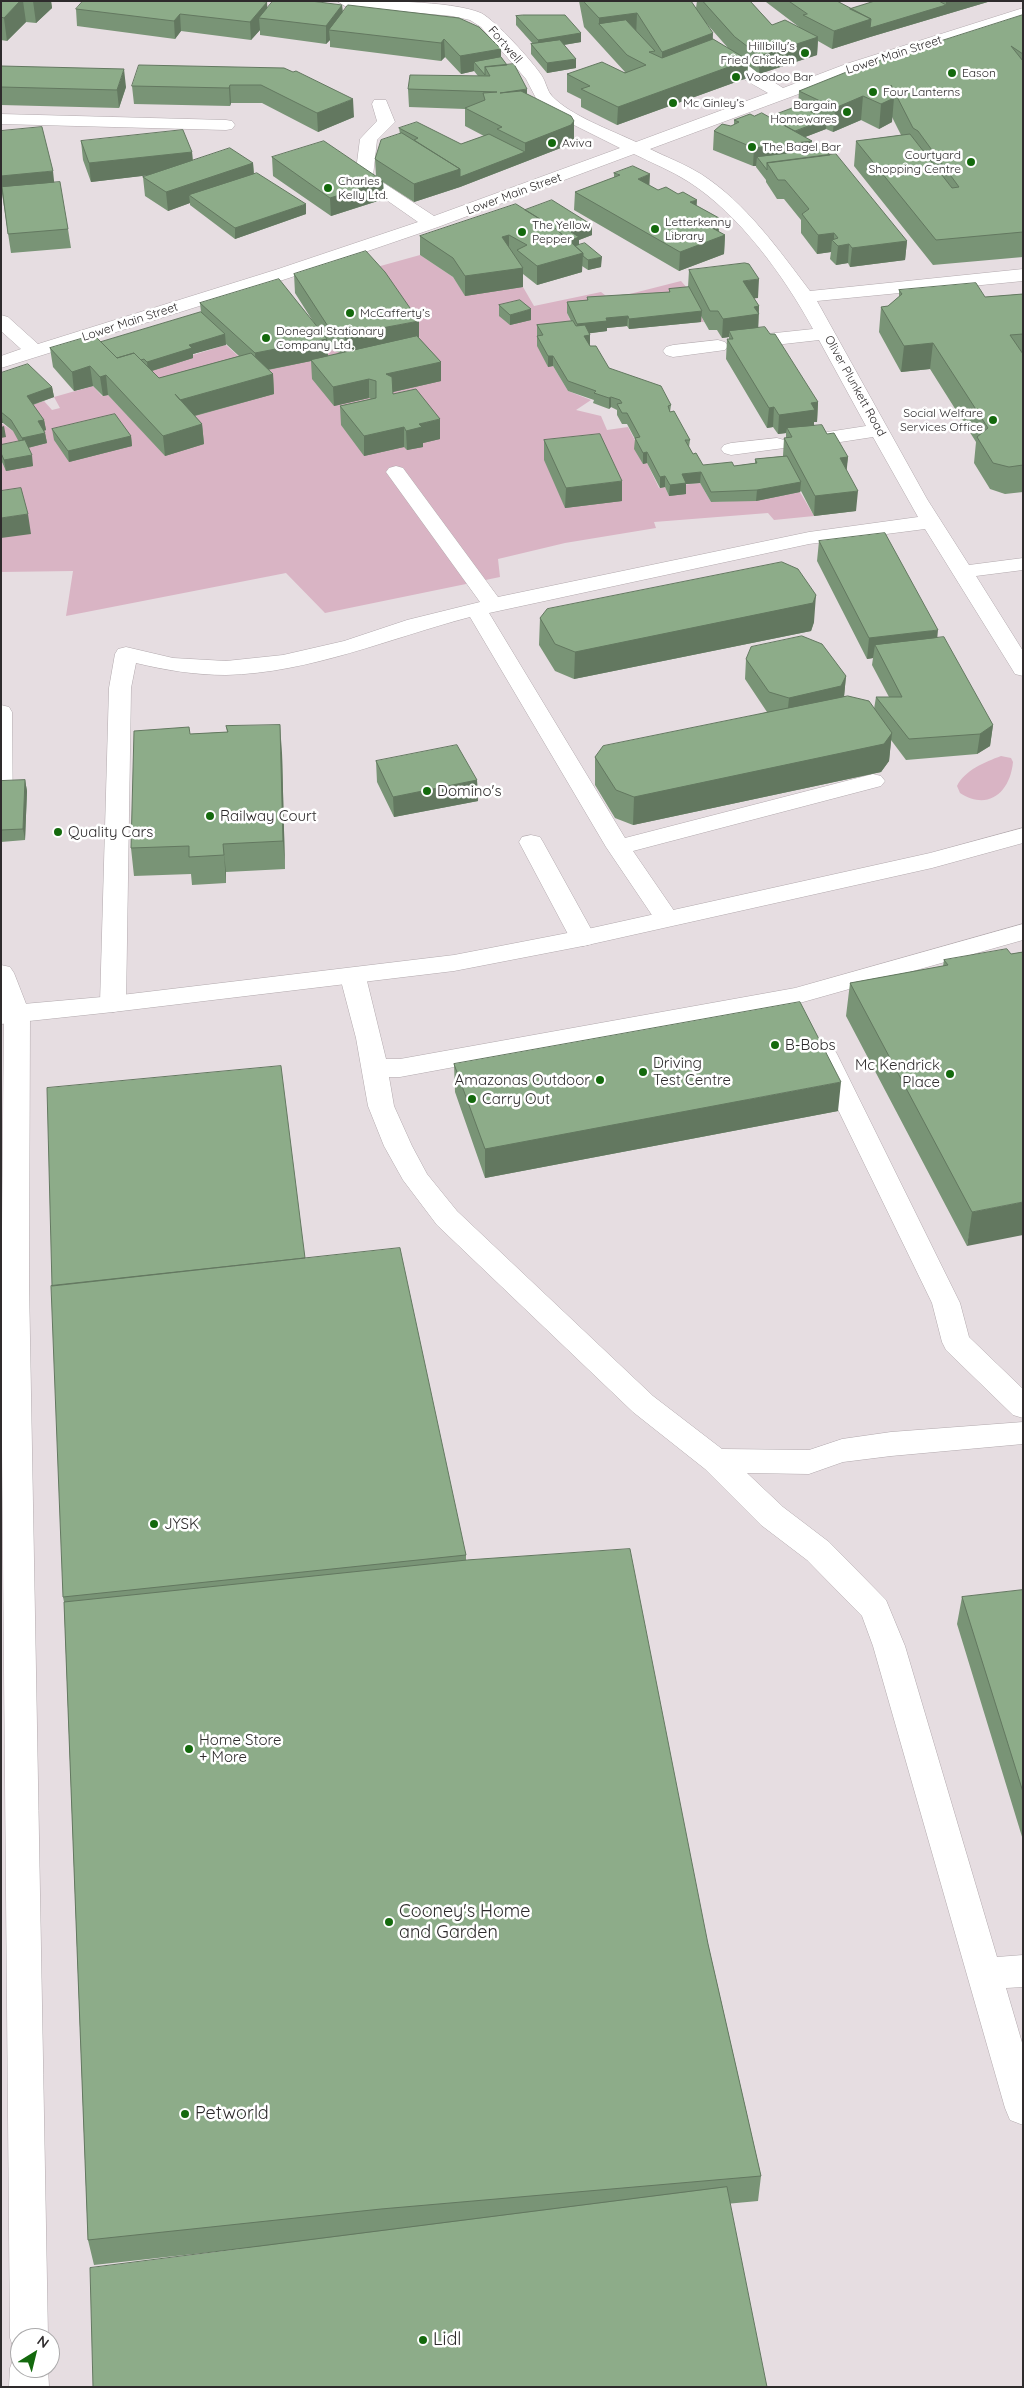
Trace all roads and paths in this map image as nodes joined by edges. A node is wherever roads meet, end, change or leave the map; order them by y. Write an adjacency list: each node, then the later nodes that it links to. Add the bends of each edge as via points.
1 (345, 1): 8 (street, Fortwell, via 475,16 487,24 534,77 544,98 560,111)
2 (1023, 13): 4 (street, Lower Main Street)
3 (709, 39): 4 (street, via 732,63)
4 (781, 94): 8 (street, Lower Main Street)
5 (380, 104): 9 (street, via 386,122 369,139 364,178)
6 (1, 119): 7 (street)
7 (226, 125)
8 (637, 149): 9 (street, Lower Main Street); 11 (street, Oliver Plunkett Road, via 695,178 735,210)
9 (432, 223): 17 (street, Lower Main Street)
10 (1020, 267): 11 (street)
11 (805, 297): 13 (street, Oliver Plunkett Road)
12 (1, 321): 17 (street)
13 (826, 333): 14 (street); 19 (street, Oliver Plunkett Road)
14 (766, 340)
15 (718, 346): 16 (street)
16 (674, 351)
17 (35, 352): 18 (street, Lower Main Street)
18 (1, 362)
19 (879, 430): 20 (street); 24 (street, Oliver Plunkett Road)
20 (821, 438)
21 (776, 444): 22 (street)
22 (730, 449)
23 (396, 472): 27 (street)
24 (931, 522): 26 (street, Oliver Plunkett Road); 27 (street, via 809,538)
25 (1023, 564): 26 (street)
26 (961, 572): 28 (street, Oliver Plunkett Road)
27 (485, 607): 34 (street); 41 (street, via 283,662 226,668 172,665 126,654 120,688)
28 (1023, 669)
29 (1, 712): 31 (street)
30 (873, 780): 34 (street)
31 (1, 827)
32 (1023, 835): 35 (street, via 932,860)
33 (531, 842): 37 (street)
34 (618, 847): 35 (street)
35 (667, 918): 37 (street)
36 (1023, 932): 40 (street)
37 (583, 938): 39 (street, via 454,963)
38 (1, 973): 42 (street)
39 (353, 976): 41 (street); 43 (street)
40 (796, 996): 43 (street, via 400,1068); 46 (street, via 946,1302 956,1342)
41 (113, 1004): 42 (street)
42 (9, 1014): 44 (street)
43 (374, 1068): 48 (street, via 381,1106 398,1146 417,1180 446,1218 643,1404)
44 (8, 1281): 45 (street)
45 (9, 1326): 49 (street, via 18,1541)
46 (1023, 1407)
47 (1023, 1433): 48 (street, via 891,1444 842,1451 809,1462)
48 (716, 1461): 51 (street, via 772,1516 818,1551 875,1608 890,1646)
49 (11, 1811): 53 (street)
50 (1023, 1971): 51 (street)
51 (986, 1973): 52 (street)
52 (1023, 2108)
53 (29, 2328)

